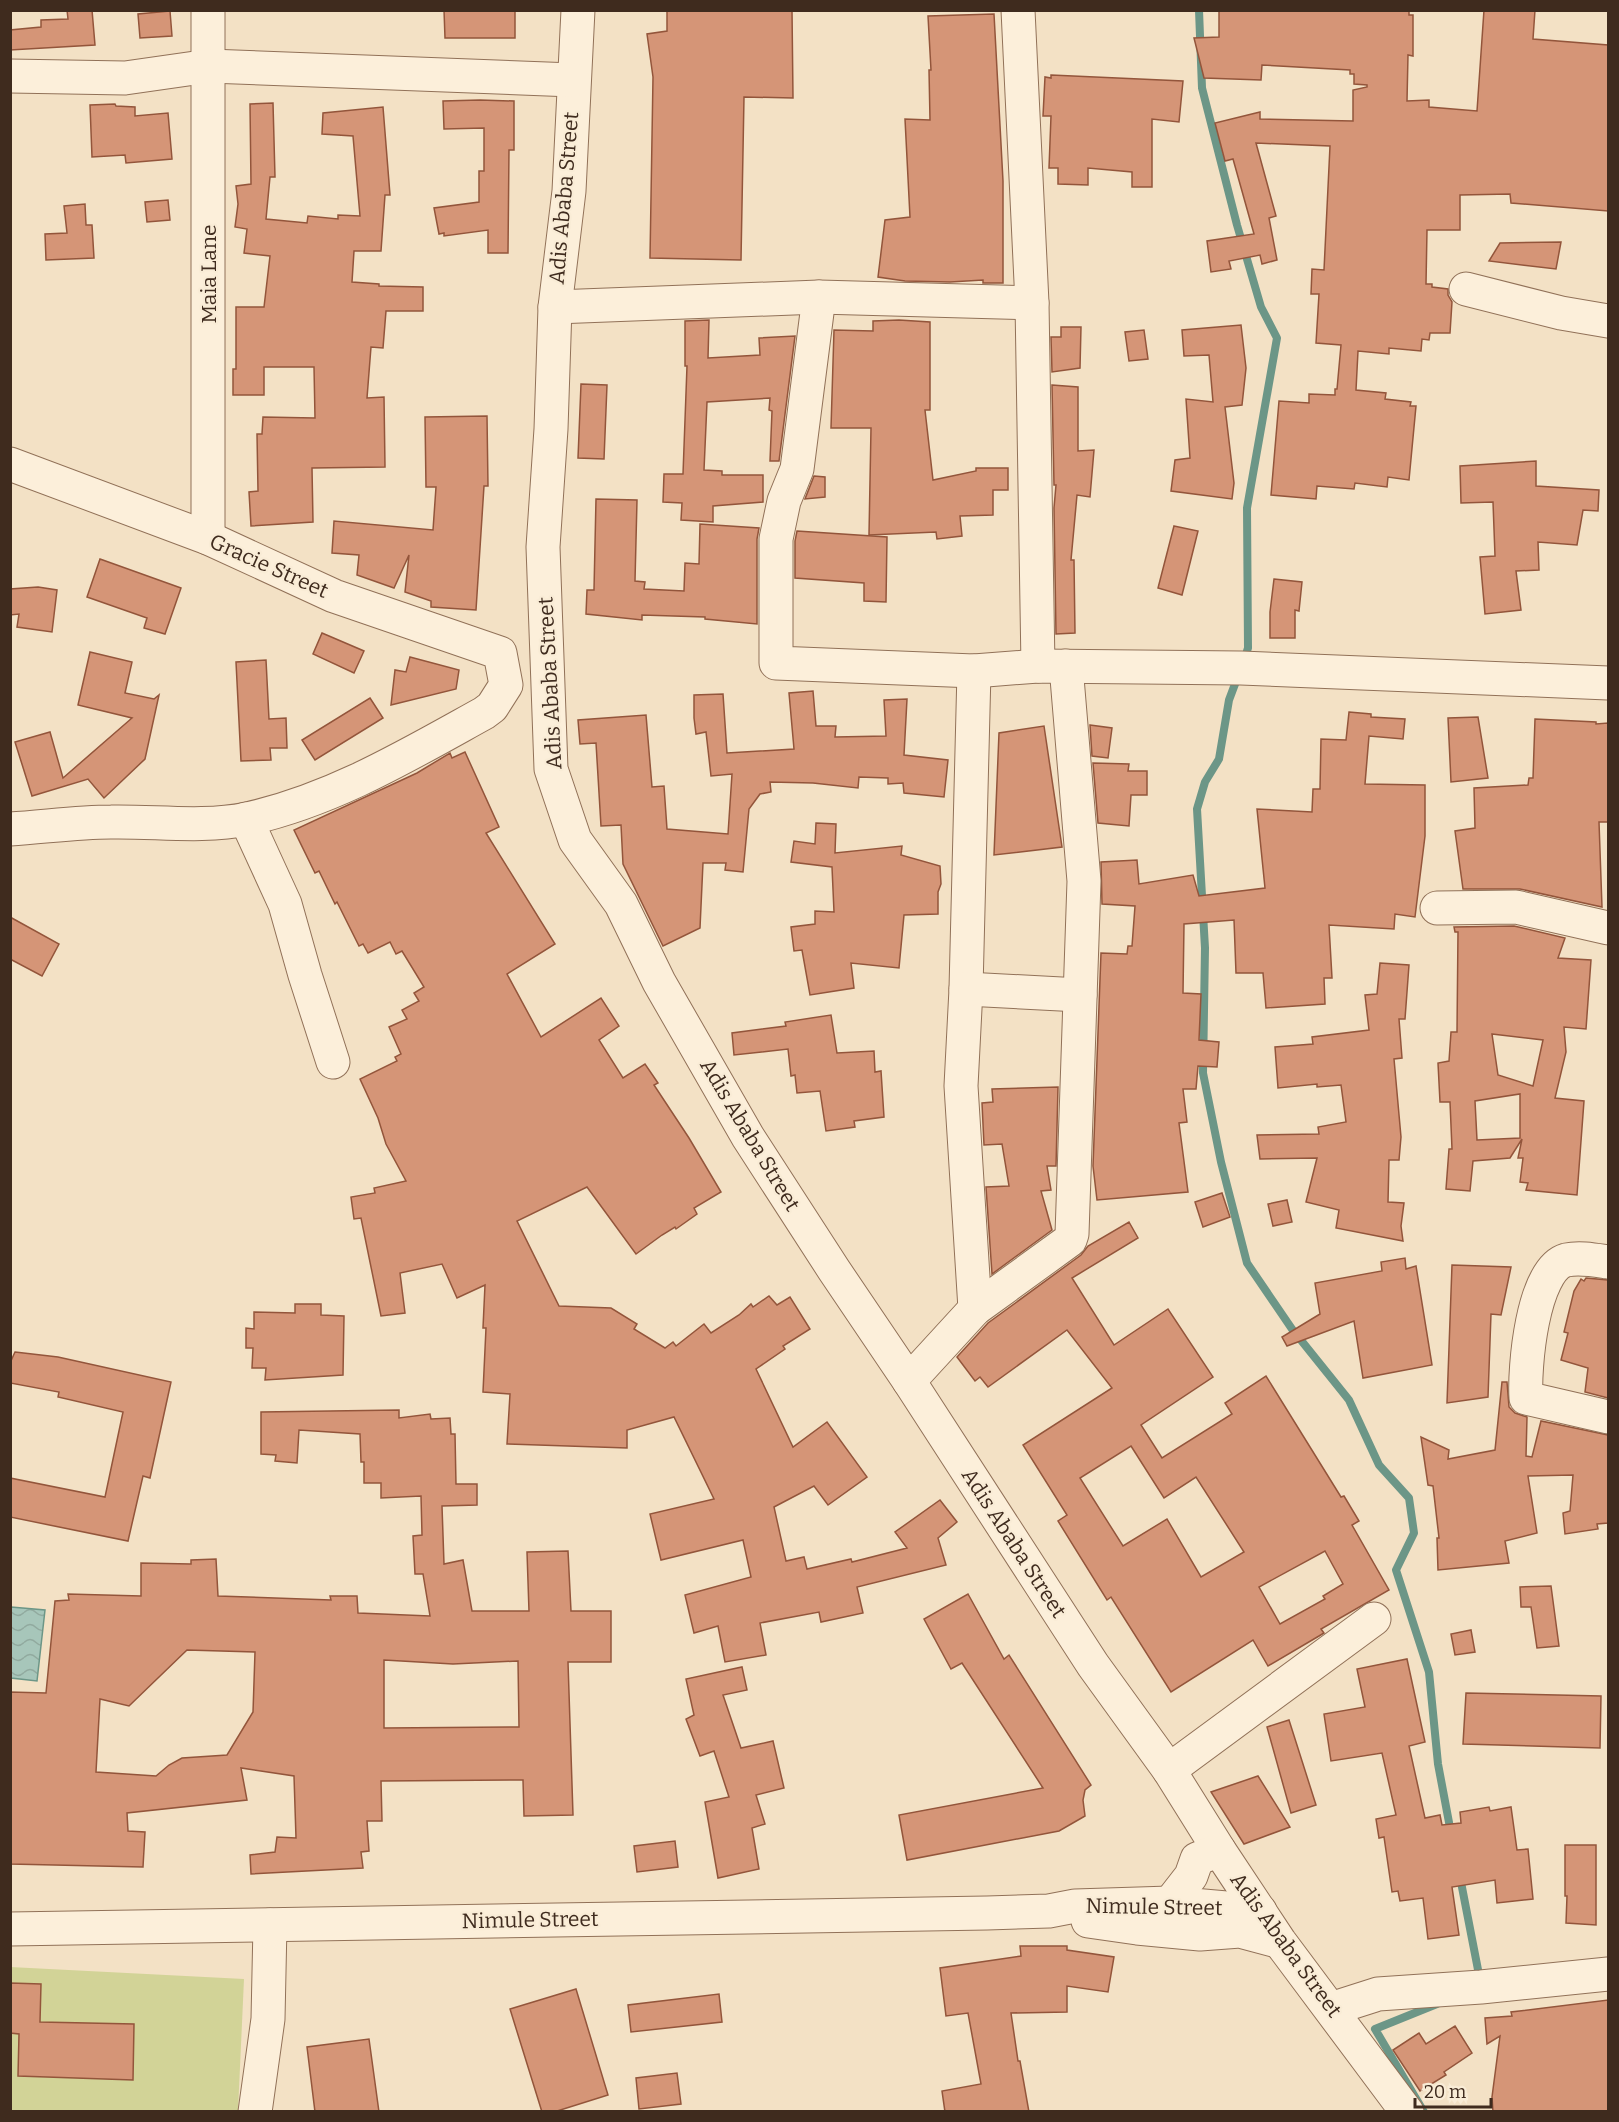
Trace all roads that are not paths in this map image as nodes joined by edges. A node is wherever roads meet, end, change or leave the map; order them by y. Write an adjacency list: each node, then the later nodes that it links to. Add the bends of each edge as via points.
1 (208, 10): 4 (street, Maia Lane)
2 (578, 10): 6 (street, Adis Ababa Street)
3 (1018, 10): 9 (street)
4 (209, 66): 5 (street, via 125,78); 6 (street); 13 (street, Maia Lane)
5 (10, 76)
6 (573, 80): 10 (street, Adis Ababa Street, via 569,191)
7 (1466, 289): 11 (street)
8 (819, 297): 9 (street); 10 (street); 17 (street, via 797,469 784,501 776,539 776,663)
9 (1032, 303): 15 (street)
10 (555, 307): 14 (street, Adis Ababa Street, via 543,547)
11 (1608, 321)
12 (10, 464): 13 (street, Gracie Street)
13 (208, 538): 16 (street, Gracie Street)
14 (548, 664): 16 (street, Gracie Street); 28 (street, Adis Ababa Street, via 551,770 575,840 621,904 659,982 748,1137)
15 (1052, 666): 17 (street); 18 (street, via 1241,668); 24 (street, via 1084,881)
16 (503, 669): 19 (street, via 492,707 484,713 385,768 328,794)
17 (974, 671): 23 (street)
18 (1608, 683)
19 (246, 819): 20 (street); 25 (street, via 285,904)
20 (10, 829)
21 (1437, 908): 22 (street, via 1516,907)
22 (1608, 928)
23 (966, 989): 24 (street); 27 (street, via 961,1086)
24 (1080, 995): 27 (street, via 1070,1240)
25 (333, 1062)
26 (1608, 1262): 29 (street, via 1564,1261 1549,1275 1533,1316 1525,1379 1526,1398)
27 (975, 1309): 28 (street)
28 (909, 1381): 31 (street, Adis Ababa Street, via 1093,1665)
29 (1608, 1417)
30 (1374, 1619): 31 (street)
31 (1168, 1770): 32 (street, Adis Ababa Street)
32 (1219, 1850): 33 (street, via 1197,1859 1191,1876); 35 (street, Adis Ababa Street)
33 (1170, 1903): 34 (street, Nimule Street, via 1075,1906); 35 (street, Nimule Street)
34 (1049, 1911): 36 (street, Nimule Street); 38 (street, Nimule Street, via 1091,1922)
35 (1260, 1911): 39 (street, Adis Ababa Street)
36 (270, 1925): 37 (street, Nimule Street); 42 (street, via 268,2019)
37 (10, 1929)
38 (1200, 1934): 39 (street, Nimule Street, via 1240,1931); 41 (street, via 1269,1962)
39 (1280, 1942): 41 (street, Adis Ababa Street)
40 (1608, 1974): 41 (street)
41 (1322, 1997): 43 (street, Adis Ababa Street)
42 (255, 2112)
43 (1407, 2112)

